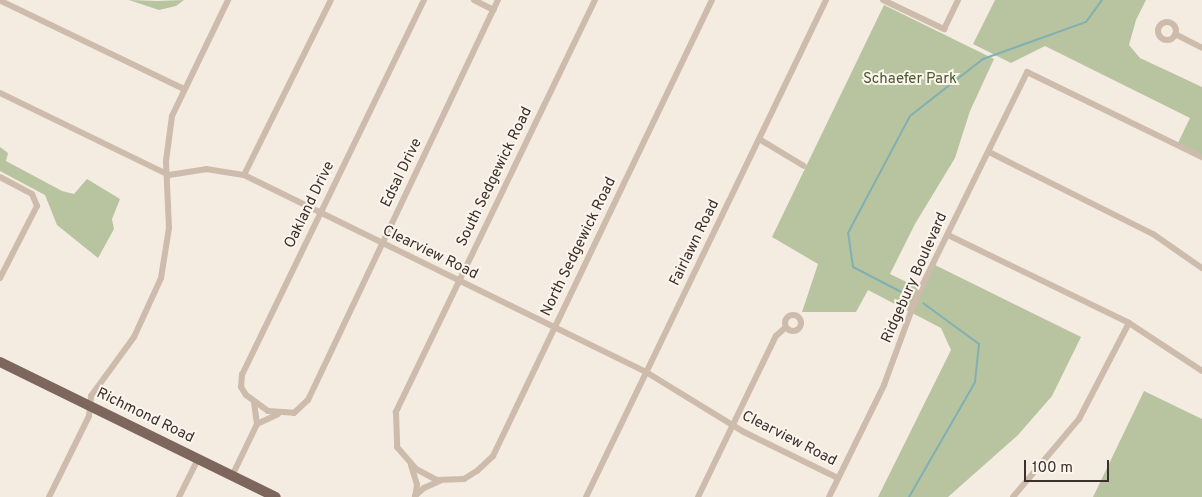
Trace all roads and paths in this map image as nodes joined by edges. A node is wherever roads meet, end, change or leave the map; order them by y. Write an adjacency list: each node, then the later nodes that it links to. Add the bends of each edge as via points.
1 (228, 0): 15 (street)
2 (332, 0): 21 (street)
3 (424, 0): 24 (street, Oakland Drive)
4 (474, 0): 12 (street)
5 (498, 0): 12 (street, Edsal Drive)
6 (596, 0): 29 (street, South Sedgewick Road)
7 (712, 0): 31 (street, North Sedgewick Road)
8 (826, 0): 17 (street, Fairlawn Road)
9 (884, 0): 10 (street, via 944,29)
10 (958, 0)
11 (1, 1): 15 (street)
12 (494, 10): 26 (street, Edsal Drive)
13 (1176, 34): 14 (street)
14 (1202, 48)
15 (184, 89): 22 (street, via 172,116 166,161)
16 (0, 93): 22 (street)
17 (759, 139): 20 (street); 35 (street, Fairlawn Road)
18 (988, 152): 19 (street, Ridgebury Boulevard, via 1027,72); 25 (street, Ridgebury Boulevard); 27 (street, via 1153,234)
19 (1202, 157)
20 (804, 166)
21 (244, 175): 22 (street, Clearview Road, via 206,169); 24 (street, Clearview Road)
22 (169, 176): 37 (street, via 169,228 161,278 134,337 91,396)
23 (0, 177): 28 (street, via 32,194 36,206)
24 (320, 213): 26 (street, Clearview Road); 36 (street, Oakland Drive, via 242,374 241,388)
25 (948, 235): 30 (street); 44 (street, Ridgebury Boulevard, via 906,321 884,385)
26 (382, 243): 29 (street, Clearview Road); 38 (street, Edsal Drive, via 308,400 294,413)
27 (1202, 268)
28 (0, 278)
29 (459, 281): 31 (street, Clearview Road); 42 (street, South Sedgewick Road, via 396,412 397,447)
30 (1129, 323): 34 (street); 53 (street, via 1079,419)
31 (554, 327): 35 (street, Clearview Road); 45 (street, North Sedgewick Road, via 493,456 464,478)
32 (786, 327): 40 (street, via 776,336)
33 (0, 362): 37 (main road, Richmond Road)
34 (1202, 371)
35 (646, 372): 40 (street, Clearview Road); 50 (street, Fairlawn Road)
36 (254, 403): 38 (street); 39 (street)
37 (90, 406): 41 (main road, Richmond Road); 46 (street, via 89,416)
38 (279, 414): 39 (street, Edsal Drive)
39 (257, 424): 43 (street)
40 (733, 424): 44 (street, Clearview Road); 51 (street)
41 (198, 459): 43 (main road, Richmond Road); 47 (street)
42 (410, 464): 45 (street, South Sedgewick Road, via 425,475); 49 (street, via 417,485)
43 (232, 476): 48 (main road, Richmond Road)
44 (838, 478): 52 (street, Ridgebury Boulevard)
45 (444, 481): 49 (street, North Sedgewick Road, via 424,488)
46 (49, 497)
47 (180, 497)
48 (276, 497)
49 (415, 497)
50 (586, 497)
51 (698, 497)
52 (829, 497)
53 (1013, 497)

